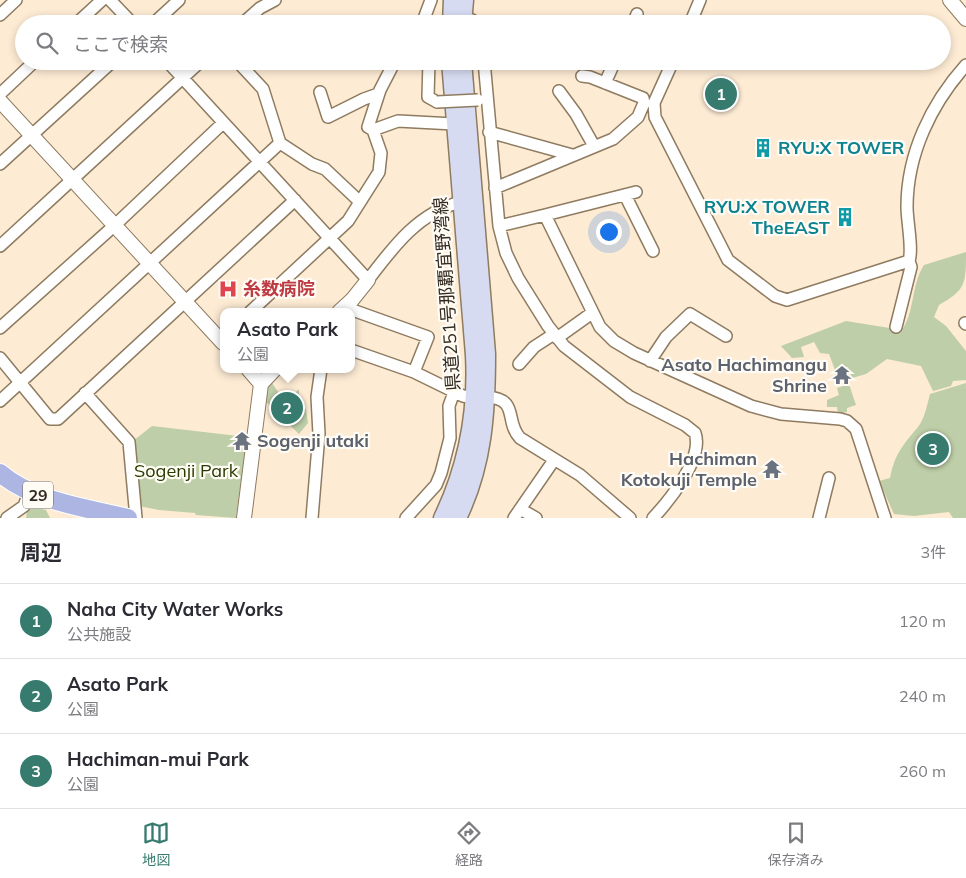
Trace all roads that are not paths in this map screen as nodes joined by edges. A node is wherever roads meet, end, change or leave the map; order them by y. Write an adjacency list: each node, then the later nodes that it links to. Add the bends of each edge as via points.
1 (16, 0): 11 (street)
2 (102, 0): 12 (street)
3 (110, 0): 13 (street)
4 (179, 0): 14 (street)
5 (276, 0): 15 (street)
6 (431, 0): 16 (street)
7 (452, 0): 17 (main road)
8 (465, 0): 18 (main road)
9 (700, 0): 19 (street)
10 (950, 0): 20 (street)
11 (0, 15)
12 (86, 15)
13 (124, 15)
14 (163, 15)
15 (252, 15)
16 (425, 15)
17 (457, 15)
18 (461, 15)
19 (694, 15)
20 (966, 19)
21 (966, 65): 64 (street, via 934,110 914,159 907,196)
22 (25, 70): 39 (street)
23 (103, 70): 47 (street)
24 (175, 70): 35 (street)
25 (191, 70): 35 (street)
26 (245, 70): 48 (street, via 263,89)
27 (390, 70): 40 (street)
28 (429, 70): 41 (street, bridge, via 428,97 437,102)
29 (451, 70): 44 (main road, 県道251号那覇宜野湾線)
30 (463, 70): 89 (main road, 県道251号那覇宜野湾線, via 487,354)
31 (484, 70): 41 (street)
32 (611, 70): 36 (street)
33 (669, 70): 64 (street, via 653,112 728,260 774,296 787,300)
34 (582, 76): 36 (street)
35 (182, 78): 43 (street); 53 (street)
36 (605, 83): 49 (street, via 638,95 644,103 638,117 613,138)
37 (559, 91): 49 (street)
38 (320, 92): 40 (street, via 328,117)
39 (0, 94)
40 (378, 94): 45 (street, via 368,127)
41 (482, 99): 46 (street)
42 (0, 101): 47 (street)
43 (223, 123): 51 (street); 59 (street)
44 (454, 124): 45 (street, via 398,121); 57 (main road, 県道251号那覇宜野湾線)
45 (373, 130): 56 (street, via 381,153 378,172)
46 (490, 132): 50 (street); 54 (street)
47 (32, 135): 52 (street); 53 (street)
48 (280, 143): 51 (street); 56 (street, via 325,169)
49 (594, 146): 50 (street)
50 (572, 155): 54 (street)
51 (260, 160): 55 (street); 65 (street)
52 (0, 164)
53 (73, 180): 59 (street); 62 (street)
54 (495, 188): 60 (street)
55 (295, 200): 61 (street); 67 (street)
56 (359, 201): 61 (street, via 348,221)
57 (461, 202): 66 (street, via 452,204 408,231); 89 (main road, 県道251号那覇宜野湾線, via 474,355)
58 (545, 215): 60 (street); 63 (street, via 631,193); 71 (street)
59 (115, 225): 65 (street); 72 (street)
60 (499, 226): 74 (street, via 506,253 518,278)
61 (330, 238): 66 (street); 68 (street)
62 (0, 246)
63 (652, 251)
64 (909, 261): 73 (street, via 911,267)
65 (149, 264): 67 (street); 85 (street)
66 (368, 280): 69 (street)
67 (185, 302): 76 (street); 88 (street)
68 (254, 308)
69 (343, 308)
70 (355, 313): 81 (street, via 428,337)
71 (592, 313): 74 (street); 79 (street, via 614,341)
72 (0, 328)
73 (896, 328)
74 (556, 336): 80 (street, via 534,347); 107 (street, via 564,346 630,397 696,433 696,448 690,468)
75 (726, 336): 79 (street, via 690,314 666,337)
76 (220, 337)
77 (355, 351): 81 (street)
78 (0, 358): 85 (street)
79 (650, 361): 109 (street, via 751,406 781,414 847,421 856,429)
80 (519, 364)
81 (414, 372): 87 (street)
82 (251, 373): 86 (street)
83 (271, 373): 86 (street)
84 (320, 373): 101 (street)
85 (20, 382): 88 (street, via 50,419 58,419); 90 (street)
86 (261, 384): 100 (street)
87 (454, 392): 89 (street); 102 (street, via 449,406 450,438 441,473 436,485)
88 (86, 393): 99 (street, via 129,442)
89 (481, 397): 91 (street, via 497,398 505,403 512,414 515,432); 103 (main road, 県道251号那覇宜野湾線, via 463,464); 104 (main road, 県道251号那覇宜野湾線, via 482,451 473,484)
90 (0, 401)
91 (554, 460): 95 (street); 106 (street, via 580,475)
92 (0, 473): 94 (main road, 29)
93 (829, 478): 108 (street)
94 (29, 492): 96 (main road, 29); 97 (street, via 24,506)
95 (517, 513): 105 (street)
96 (77, 514): 98 (main road, 29)
97 (7, 518)
98 (128, 518)
99 (136, 518)
100 (244, 518)
101 (312, 518)
102 (406, 518)
103 (442, 518)
104 (458, 518)
105 (536, 518)
106 (630, 518)
107 (653, 518)
108 (819, 518)
109 (885, 518)

